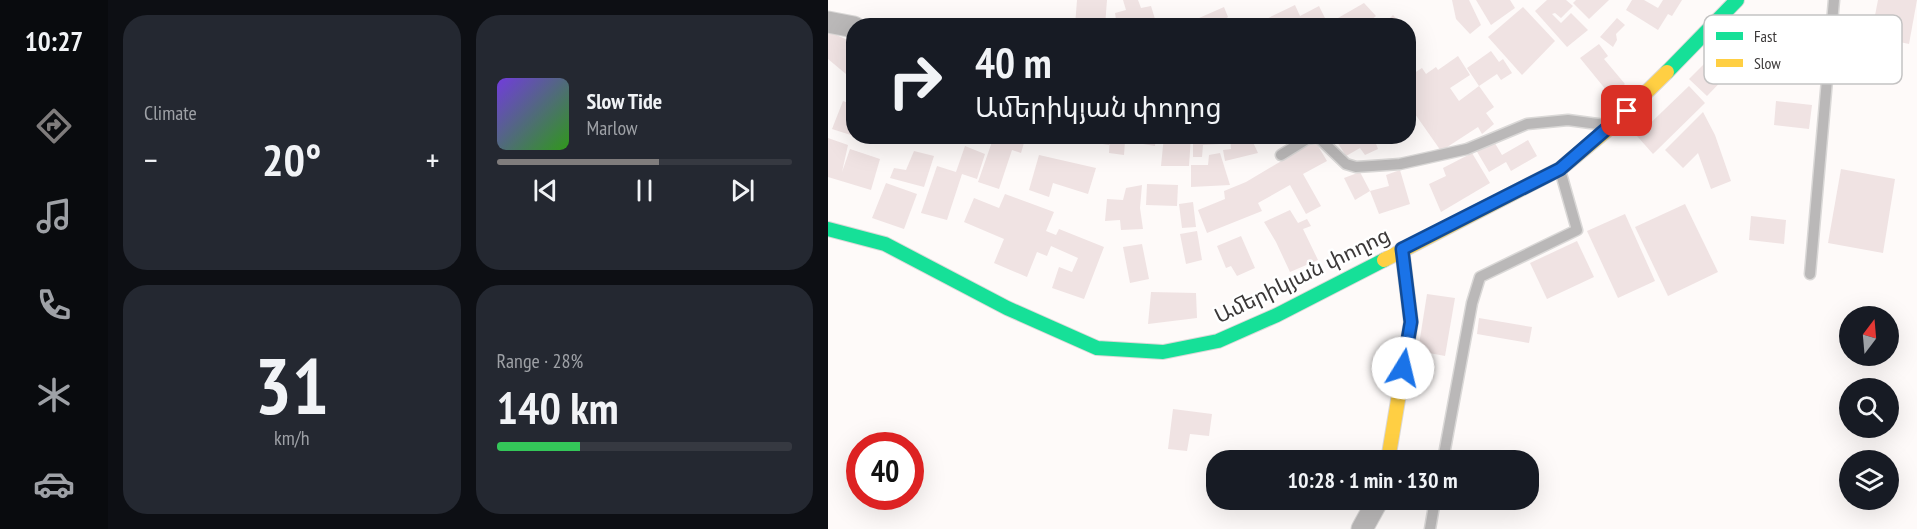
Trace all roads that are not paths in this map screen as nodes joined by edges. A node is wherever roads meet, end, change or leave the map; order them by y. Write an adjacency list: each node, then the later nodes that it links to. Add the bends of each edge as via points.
1 (1737, 0): 3 (street, Ամերիկյան փողոց)
2 (1834, 0): 4 (lane)
3 (1723, 15)
4 (1833, 15)
5 (828, 22): 6 (street)
6 (846, 25)
7 (1704, 35): 9 (street, Ամերիկյան փողոց)
8 (1827, 84): 16 (lane)
9 (1612, 126): 11 (lane, via 1568,120 1527,124 1467,149 1400,164 1356,167 1346,164); 13 (street, Ամերիկյան փողոց)
10 (1299, 144): 12 (lane)
11 (1325, 144)
12 (1281, 155)
13 (1560, 169): 15 (street, Ամերիկյան փողոց); 18 (lane, via 1577,230 1480,277)
14 (828, 229): 15 (street, Ամերիկյան փողոց, via 885,244 1007,308 1097,348 1163,352 1218,341 1277,315)
15 (1402, 249): 17 (street, via 1411,322)
16 (1810, 274)
17 (1390, 450)
18 (1445, 450)
19 (1372, 510): 21 (street)
20 (1434, 510): 22 (lane)
21 (1362, 529)
22 (1430, 529)

